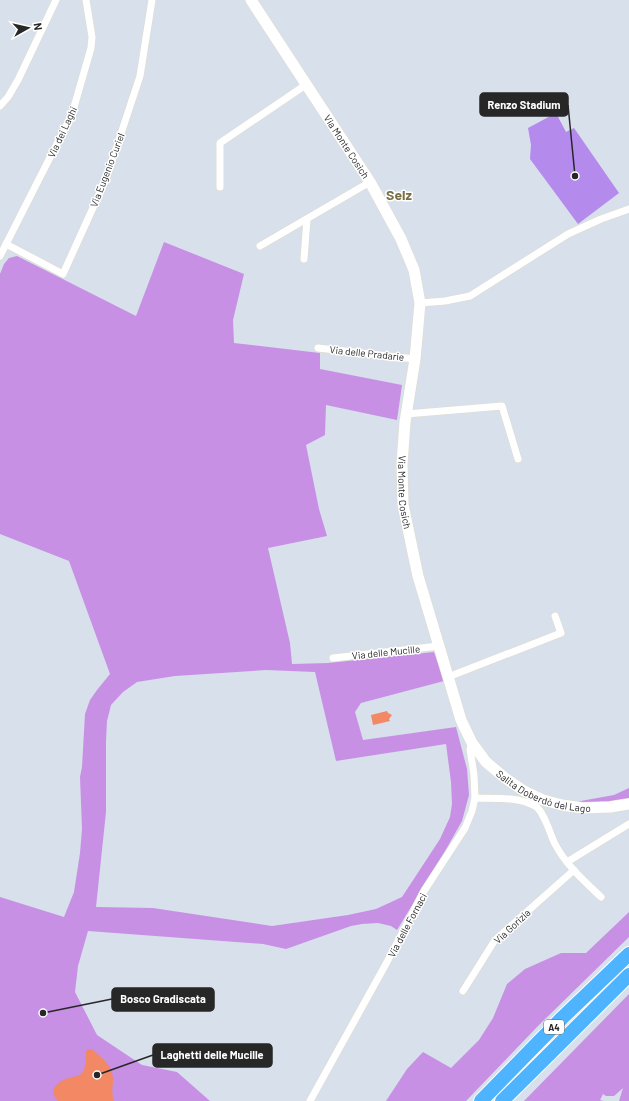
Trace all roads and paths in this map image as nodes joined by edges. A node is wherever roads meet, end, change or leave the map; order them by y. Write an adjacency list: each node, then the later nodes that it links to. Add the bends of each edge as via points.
1 (56, 0): 6 (street, via 18,80)
2 (86, 0): 11 (street, Via dei Laghi, via 92,37 91,48 72,114)
3 (152, 0): 11 (street, Via Eugenio Curiel, via 140,76 106,179 63,274)
4 (251, 0): 5 (street, Via Monte Cosich)
5 (307, 84): 7 (street, Via Monte Cosich); 8 (street, via 220,143)
6 (0, 106)
7 (370, 182): 10 (street); 15 (street, Via Monte Cosich, via 401,239 414,270)
8 (220, 187)
9 (629, 209): 15 (street, via 568,234 470,296)
10 (307, 219): 12 (street); 14 (street)
11 (6, 244): 13 (street, Via dei Laghi)
12 (260, 246)
13 (0, 256)
14 (304, 259)
15 (420, 303): 17 (street, Via Monte Cosich)
16 (318, 348): 17 (street, Via delle Pradarie)
17 (415, 359): 18 (street, Via Monte Cosich)
18 (406, 414): 19 (street, via 502,406); 21 (street, Via Monte Cosich, via 402,464 403,505 418,576)
19 (518, 459)
20 (555, 616): 23 (street, via 561,633)
21 (440, 646): 22 (street, Via delle Mucille); 23 (street, Via Monte Cosich)
22 (333, 658)
23 (448, 677): 24 (street, Via Monte Cosich, via 461,720)
24 (472, 743): 25 (street, Via delle Fornaci, via 470,749); 26 (street, Salita Doberdò del Lago, via 486,762 505,778 543,800 583,808)
25 (475, 798): 28 (street, via 512,799 537,807); 34 (street, Via delle Fornaci, via 465,828 424,891)
26 (629, 804)
27 (629, 824): 28 (street)
28 (567, 862): 29 (street)
29 (574, 870): 30 (street); 33 (street, Via Gorizia, via 495,940)
30 (601, 897)
31 (629, 954): 35 (highway, A4)
32 (629, 975): 36 (highway, A4)
33 (463, 991)
34 (310, 1101)
35 (481, 1101)
36 (502, 1101)

